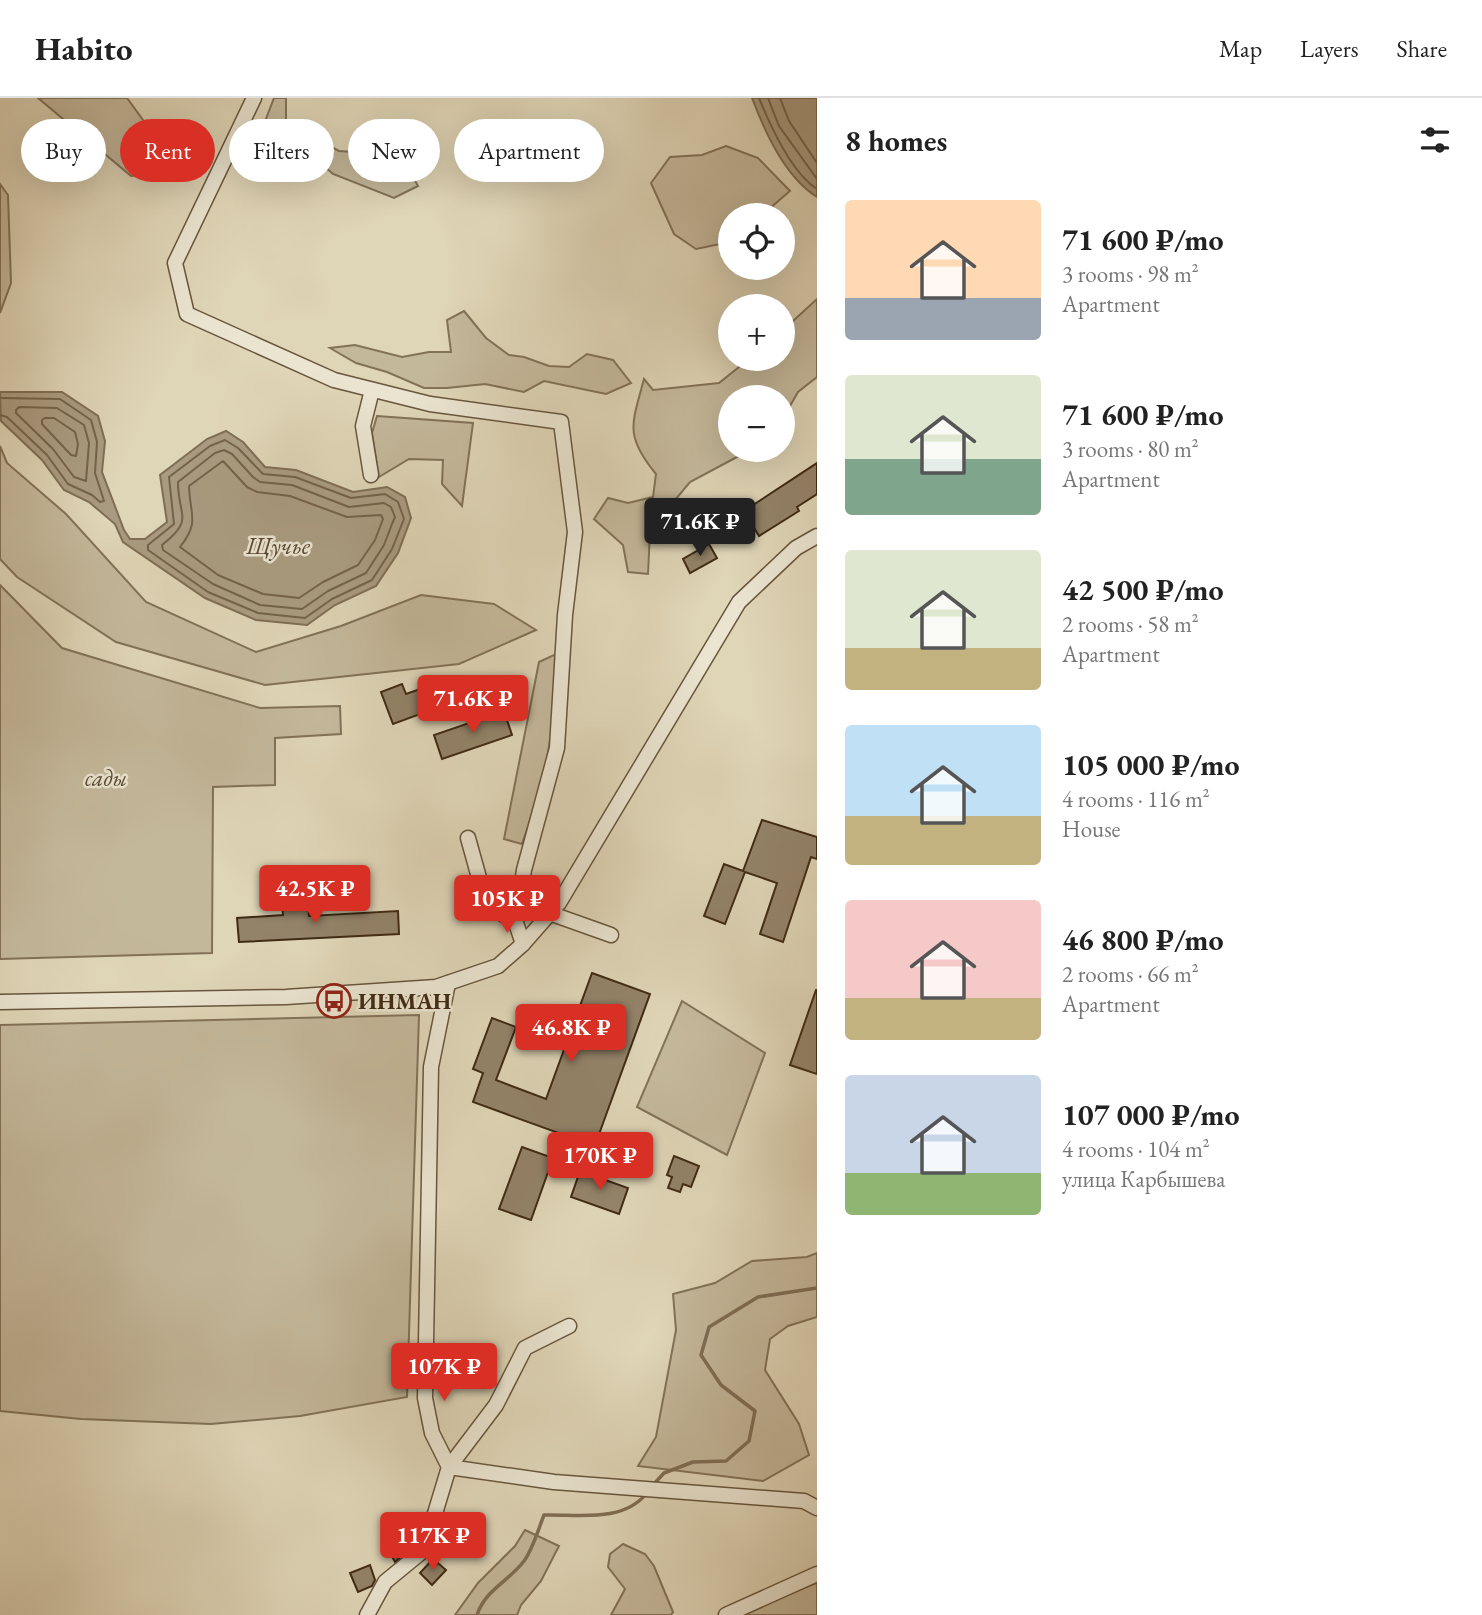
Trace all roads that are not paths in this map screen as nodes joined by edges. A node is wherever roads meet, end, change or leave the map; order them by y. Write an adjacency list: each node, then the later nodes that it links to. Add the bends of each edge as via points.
1 (239, 98): 2 (street)
2 (251, 104): 3 (street, via 175,263 187,314 334,380)
3 (372, 390): 4 (street, via 363,426); 8 (street, via 430,404 561,422 575,531 557,748 524,870)
4 (371, 475)
5 (817, 536): 7 (street, via 796,548 739,602)
6 (468, 838): 8 (street, via 486,903)
7 (552, 914): 9 (street); 10 (street)
8 (516, 923): 10 (street)
9 (611, 935)
10 (523, 944): 11 (street, via 498,966)
11 (448, 983): 12 (street, via 286,997); 14 (street, via 430,1067 425,1398 432,1433)
12 (0, 1002)
13 (569, 1326): 14 (street, via 525,1348 496,1405)
14 (449, 1467): 15 (street, via 554,1482 804,1501); 17 (street, via 424,1550 385,1582)
15 (817, 1508)
16 (817, 1574): 18 (street)
17 (367, 1615)
18 (726, 1615)

